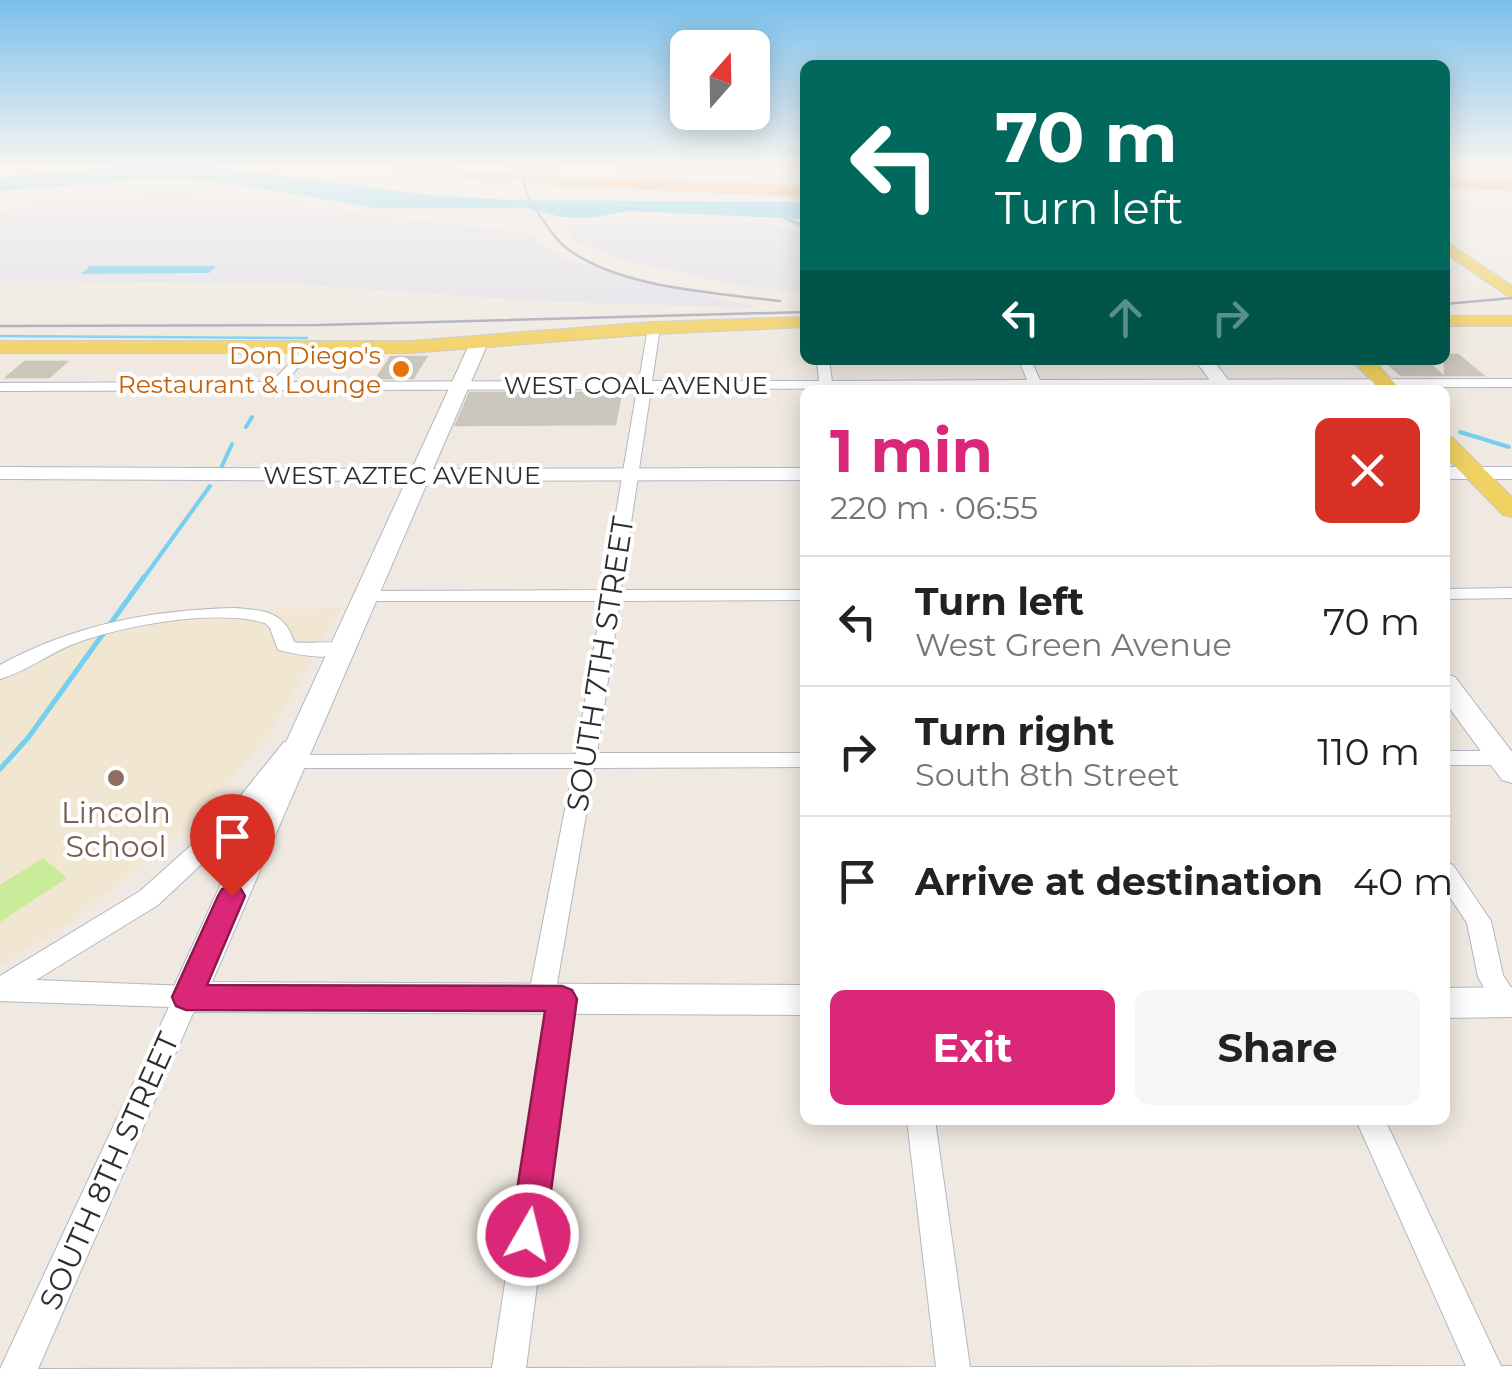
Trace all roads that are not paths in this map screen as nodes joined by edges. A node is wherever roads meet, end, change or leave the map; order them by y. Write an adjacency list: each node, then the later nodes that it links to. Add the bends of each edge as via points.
1 (1450, 249): 2 (main road)
2 (1512, 294)
3 (1450, 321): 4 (main road)
4 (1512, 321)
5 (800, 322): 6 (main road)
6 (654, 328): 7 (main road); 13 (street, SOUTH 7TH STREET)
7 (478, 345): 9 (main road); 12 (street, SOUTH 8TH STREET)
8 (0, 347): 9 (main road)
9 (308, 348): 17 (street)
10 (1367, 365): 14 (main road)
11 (1512, 383): 15 (street, WEST COAL AVENUE)
12 (460, 385): 13 (street, WEST COAL AVENUE); 17 (street, WEST COAL AVENUE); 26 (street, SOUTH 8TH STREET)
13 (645, 385): 18 (street, WEST COAL AVENUE); 24 (street, SOUTH 7TH STREET)
14 (1385, 385)
15 (1450, 385)
16 (0, 386): 17 (street, WEST COAL AVENUE)
17 (276, 386)
18 (800, 387)
19 (1450, 448): 22 (main road)
20 (0, 473): 26 (street, WEST AZTEC AVENUE)
21 (1450, 473): 22 (street)
22 (1475, 473): 23 (street); 27 (main road)
23 (1512, 473)
24 (630, 474): 25 (street, WEST AZTEC AVENUE); 26 (street, WEST AZTEC AVENUE); 32 (street, SOUTH 7TH STREET)
25 (800, 474)
26 (420, 475): 31 (street, SOUTH 8TH STREET)
27 (1512, 510)
28 (1450, 594): 29 (street)
29 (1512, 594)
30 (800, 595): 32 (street)
31 (365, 596): 32 (street); 33 (street, SOUTH 8TH STREET)
32 (612, 596): 39 (street, SOUTH 7TH STREET)
33 (342, 648): 34 (street, via 286,646 271,620 162,617 84,634); 36 (street, SOUTH 8TH STREET)
34 (0, 673)
35 (1450, 689): 41 (street)
36 (308, 726): 40 (street, SOUTH 8TH STREET); 43 (street, via 232,822 150,898)
37 (1450, 758): 41 (street)
38 (800, 760): 39 (street)
39 (585, 761): 40 (street); 45 (street, SOUTH 7TH STREET)
40 (292, 762): 44 (street, SOUTH 8TH STREET)
41 (1508, 763)
42 (1450, 878): 48 (street, via 1479,921 1490,977)
43 (0, 990): 44 (street)
44 (186, 997): 45 (street); 53 (street, SOUTH 8TH STREET)
45 (551, 999): 46 (street); 51 (street, SOUTH 7TH STREET)
46 (800, 1000)
47 (1450, 1002): 48 (street)
48 (1509, 1002)
49 (922, 1125): 54 (street)
50 (1372, 1125): 52 (street)
51 (507, 1384): 53 (street); 54 (street)
52 (1500, 1387): 54 (street)
53 (7, 1389)
54 (955, 1389)

